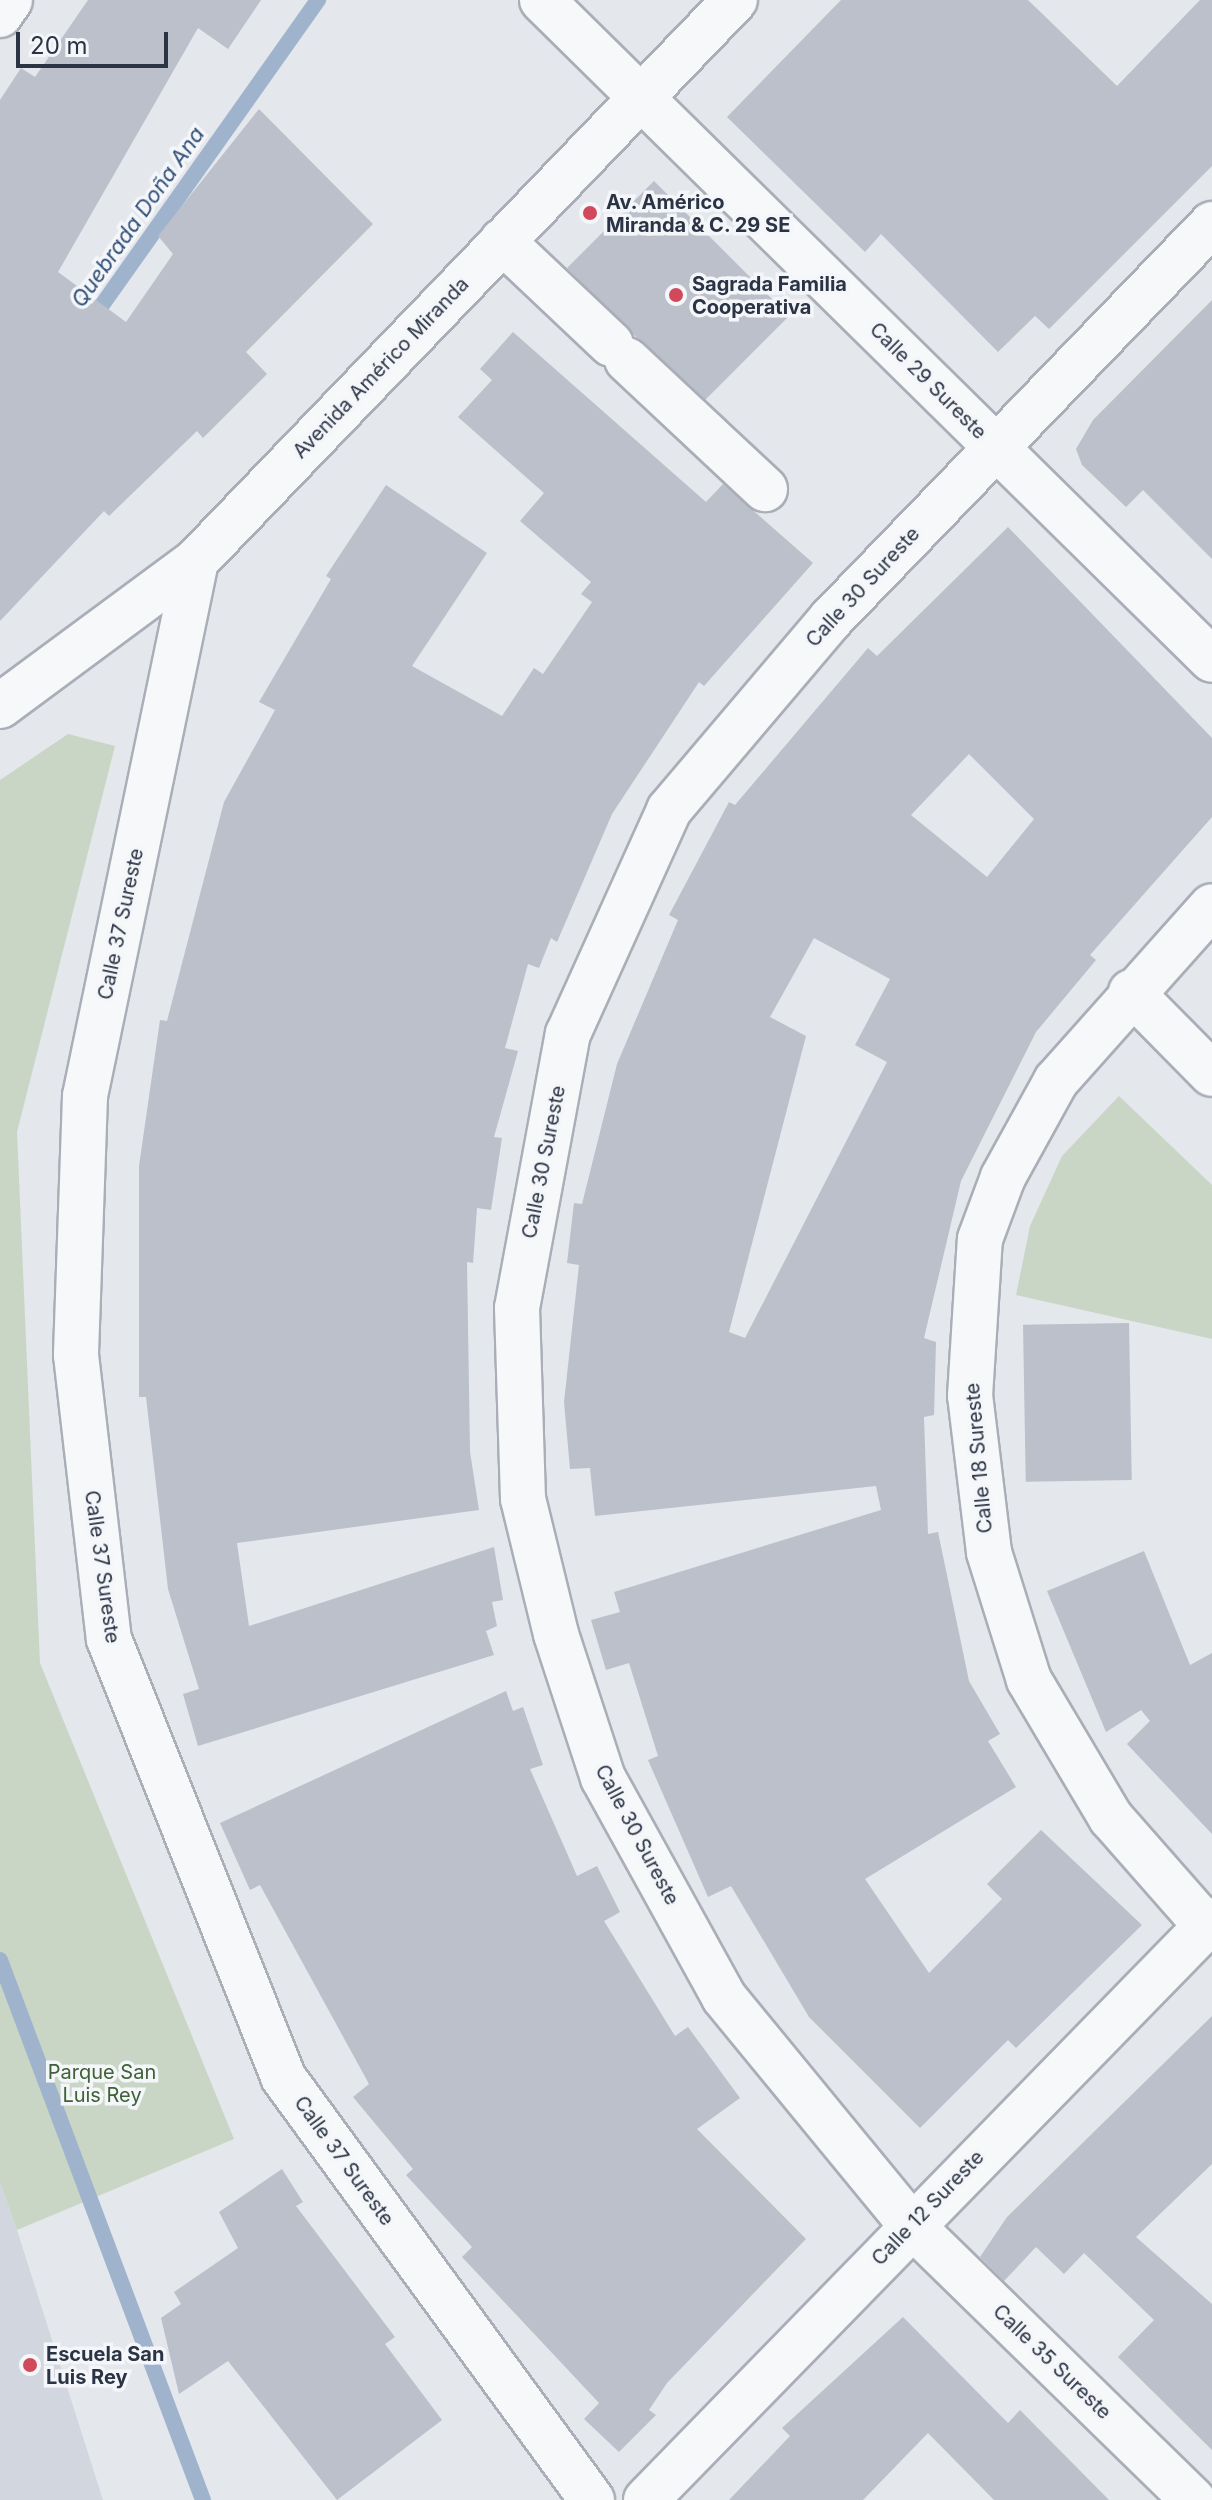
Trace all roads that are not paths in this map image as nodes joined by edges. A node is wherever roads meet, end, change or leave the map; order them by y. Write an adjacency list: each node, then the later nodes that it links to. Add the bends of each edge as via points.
1 (10, 0): 4 (street)
2 (542, 0): 5 (street, Calle 29 Sureste)
3 (735, 0): 5 (street, Avenida Américo Miranda)
4 (0, 15)
5 (641, 96): 7 (street, Avenida Américo Miranda); 8 (street, Calle 29 Sureste)
6 (1212, 224): 8 (street, Calle 30 Sureste)
7 (502, 241): 9 (street); 10 (street, Avenida Américo Miranda)
8 (993, 447): 11 (street, Calle 29 Sureste); 17 (street, Calle 30 Sureste, via 831,619 669,810 568,1034 517,1308 523,1499 603,1778 724,1997)
9 (765, 489)
10 (196, 561): 12 (street, Avenida Américo Miranda); 18 (street, Calle 37 Sureste, via 85,1096 76,1355 109,1639 283,2077)
11 (1212, 660)
12 (0, 706)
13 (1212, 906): 14 (street, Calle 18 Sureste)
14 (1131, 992): 15 (street); 16 (street, Calle 18 Sureste, via 1056,1081 1003,1177 980,1239 972,1411 989,1552 1029,1680 1111,1818)
15 (1212, 1074)
16 (1209, 1923): 17 (street, Calle 12 Sureste)
17 (911, 2225): 19 (street, Calle 12 Sureste); 20 (street, Calle 35 Sureste)
18 (592, 2500)
19 (646, 2500)
20 (1193, 2500)

